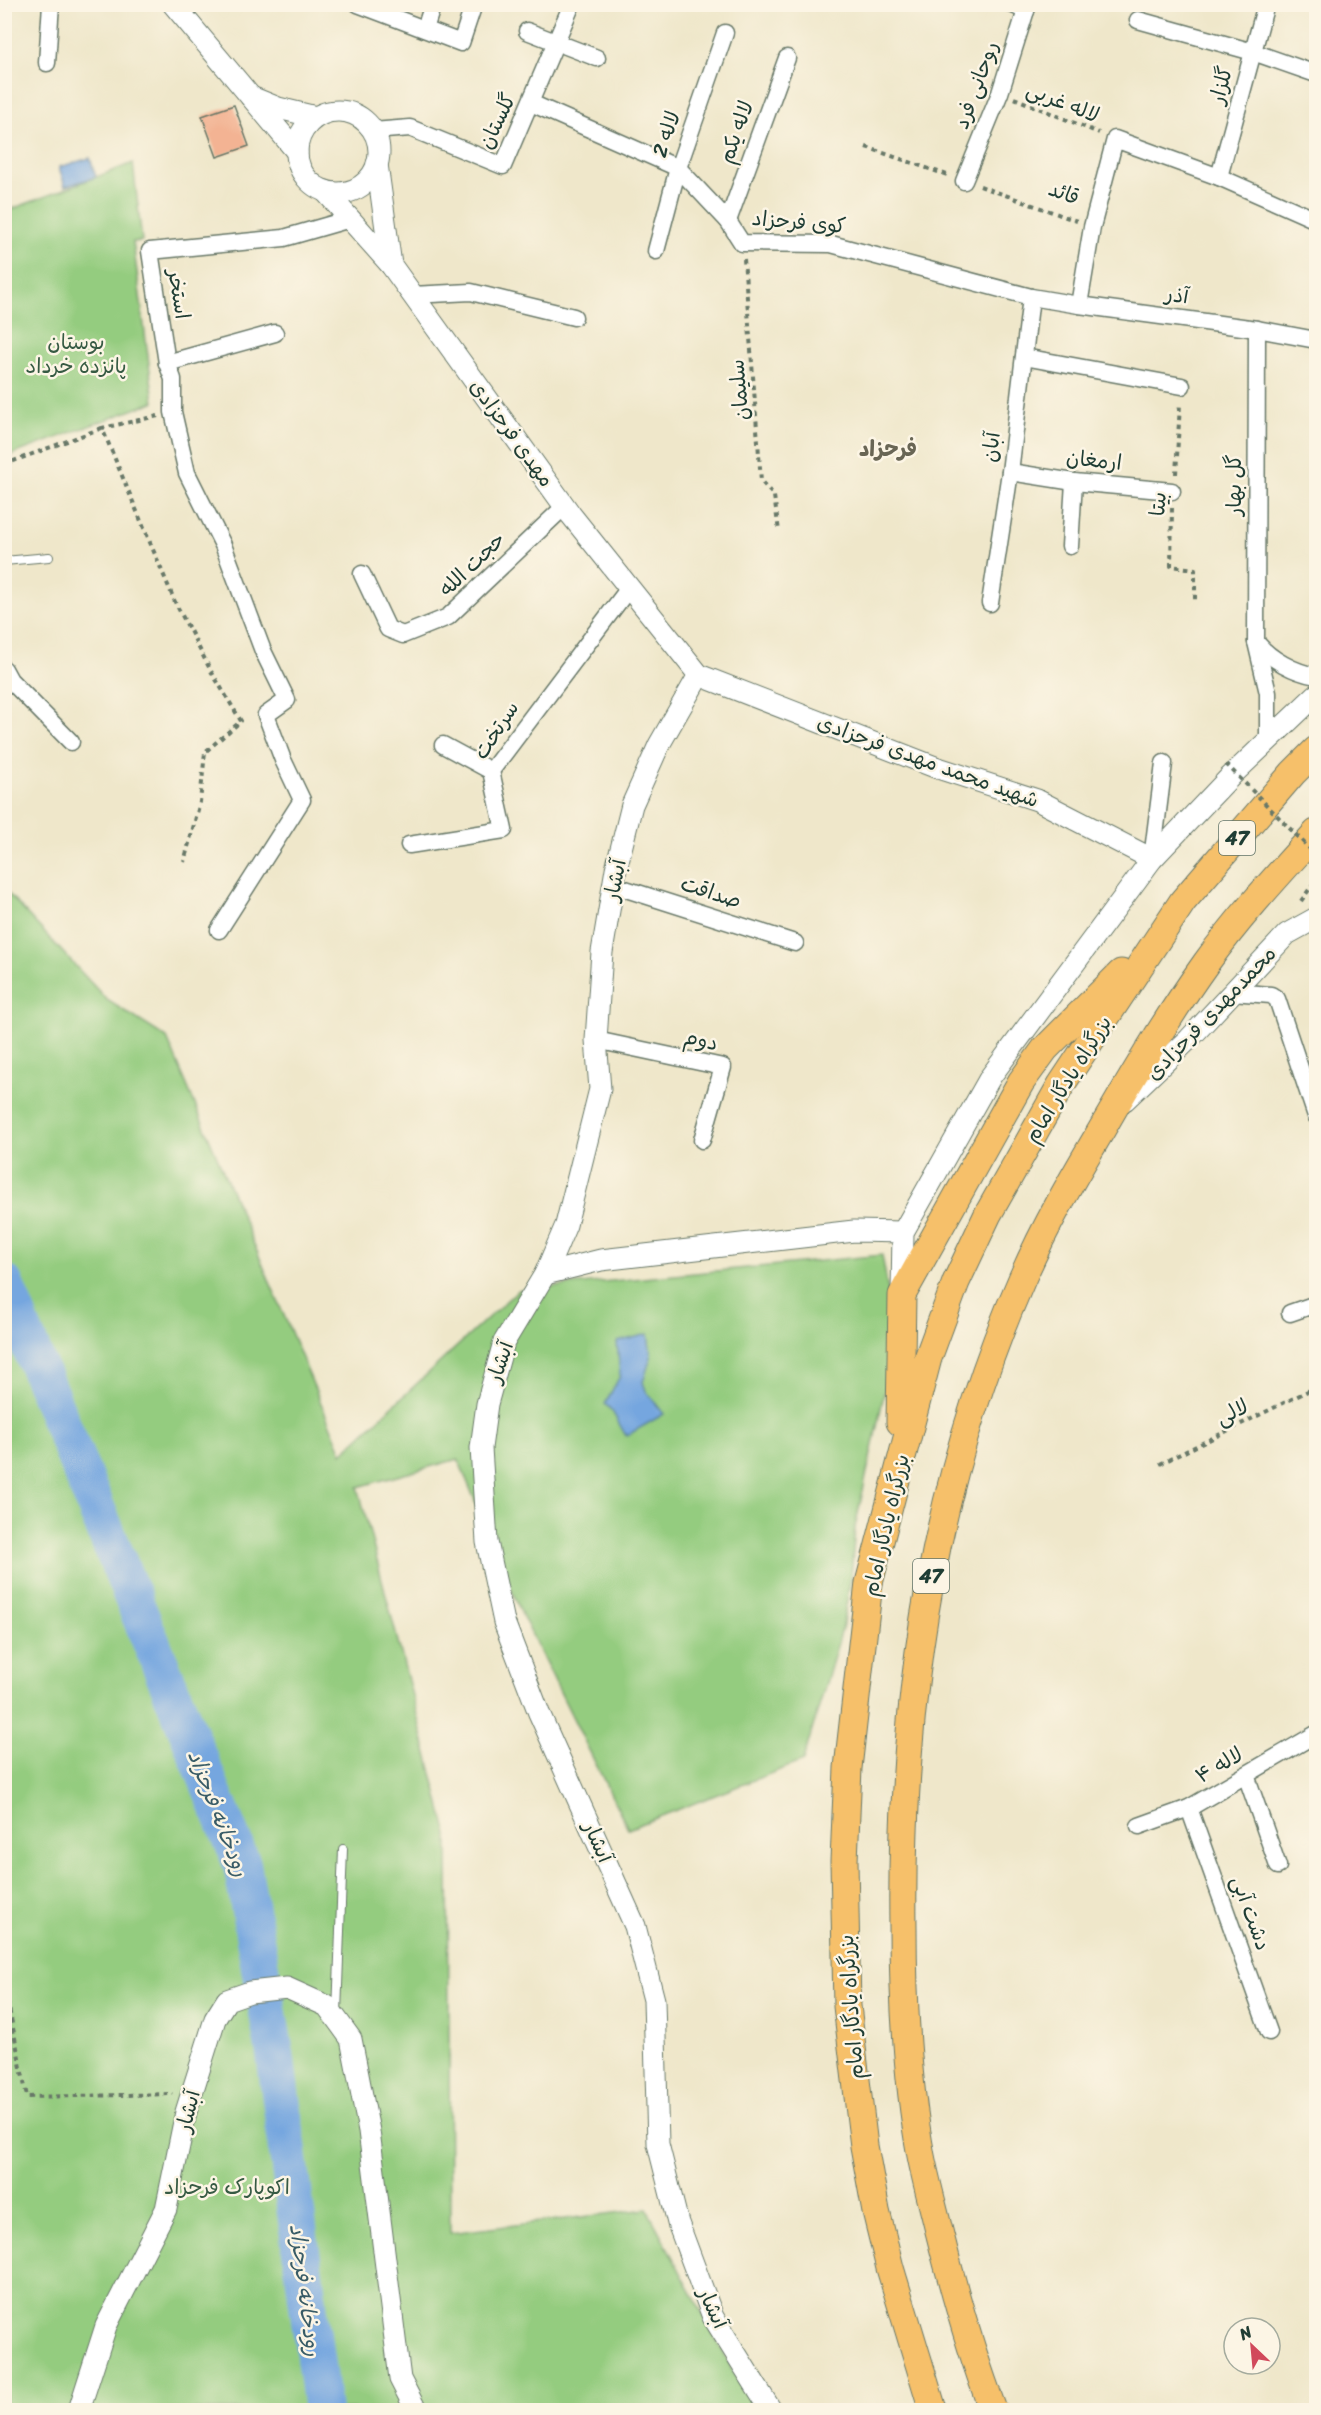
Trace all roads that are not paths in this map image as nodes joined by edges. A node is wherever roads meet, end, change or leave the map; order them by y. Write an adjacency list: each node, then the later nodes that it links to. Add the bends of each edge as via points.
1 (51, 4): 18 (street)
2 (173, 4): 20 (street)
3 (358, 4): 9 (street)
4 (433, 4): 11 (street)
5 (474, 4): 11 (street, via 461,43)
6 (572, 4): 14 (street, گلستان)
7 (1266, 4): 15 (street, گلزار)
8 (1022, 7): 28 (street, روحانی فرد, via 1000,93)
9 (380, 8): 11 (street)
10 (1138, 20): 15 (street)
11 (425, 29)
12 (527, 31): 14 (street)
13 (725, 33): 26 (street, لاله 2)
14 (555, 41): 16 (street); 21 (street, گلستان)
15 (1253, 52): 19 (street); 27 (street, گلزار)
16 (597, 58)
17 (787, 58): 32 (street, لاله یکم)
18 (47, 63)
19 (1317, 74)
20 (248, 96): 22 (street); 24 (street)
21 (531, 103): 23 (street, گلستان, via 503,166 410,128); 26 (street, کوی فرحزاد)
22 (316, 117): 23 (street, via 328,112 347,113 364,121); 24 (street, via 299,138)
23 (373, 131): 25 (street)
24 (297, 152): 29 (street, via 304,176)
25 (377, 164): 29 (street, via 371,176 356,188); 34 (street)
26 (678, 168): 32 (street, کوی فرحزاد); 33 (street, لاله 2)
27 (1219, 177): 31 (street); 37 (street, قائد, via 1115,139 1092,226)
28 (964, 180)
29 (325, 190): 30 (street, مهدی فرحزادی)
30 (351, 219): 34 (street, مهدی فرحزادی); 43 (street, استخر, via 285,238 150,251)
31 (1317, 220)
32 (728, 221): 36 (street, کوی فرحزاد, via 742,243 831,244)
33 (656, 251)
34 (391, 264): 35 (street, مهدی فرحزادی)
35 (412, 295): 38 (street, via 471,292); 48 (street, مهدی فرحزادی)
36 (1031, 297): 37 (street, آذر); 42 (street, آبان)
37 (1079, 305): 39 (street, آذر)
38 (574, 317)
39 (1257, 329): 41 (street, آذر); 55 (street, گل بهار)
40 (275, 333): 43 (street)
41 (1317, 340)
42 (1024, 357): 44 (street); 45 (street, آبان)
43 (167, 363): 71 (street, via 173,379 173,412 187,473 223,545 263,651 287,700 266,715 302,800)
44 (1182, 386)
45 (1010, 472): 46 (street, ارمغان); 54 (street, آبان)
46 (1074, 482): 47 (street, ارمغان); 49 (street)
47 (1172, 491)
48 (565, 506): 52 (street, حجت الله, via 448,617 403,635 388,629); 53 (street, مهدی فرحزادی)
49 (1070, 546)
50 (49, 557): 51 (lane)
51 (4, 561)
52 (362, 574)
53 (630, 588): 57 (street, مهدی فرحزادی); 65 (street, سرتخت)
54 (990, 603)
55 (1256, 642): 58 (street, via 1267,655); 60 (street, گل بهار, via 1268,693)
56 (4, 669): 61 (street, via 10,680)
57 (699, 675): 68 (street, شهید محمد مهدی فرحزادی, via 934,767 1037,800); 69 (street, آبشار, via 659,745 632,805)
58 (1317, 676)
59 (1317, 695): 60 (street)
60 (1268, 741): 68 (street)
61 (71, 742)
62 (443, 745): 65 (street)
63 (1317, 750): 72 (highway, بزرگراه یادگار امام / 47, via 1194,888)
64 (1164, 763): 68 (street)
65 (491, 771): 67 (street, سرتخت, via 504,831)
66 (1317, 833): 76 (highway, 47, via 1206,963)
67 (409, 845)
68 (1152, 859): 79 (street, via 991,1076)
69 (614, 885): 73 (street, صداقت); 75 (street, آبشار, via 602,952)
70 (1317, 918): 74 (street, محمدمهدی فرحزادی, via 1287,934)
71 (219, 930)
72 (1163, 931): 81 (highway, via 1045,1049 1021,1082); 84 (highway, بزرگراه یادگار امام / 47, via 1061,1085 988,1214 956,1282 928,1358)
73 (795, 943)
74 (1232, 992): 76 (street, محمدمهدی فرحزادی); 77 (street, via 1277,999)
75 (596, 1040): 78 (street, دوم, via 723,1067); 80 (street, آبشار, via 600,1089 566,1225)
76 (1110, 1115): 93 (highway, 47, via 1052,1214 1020,1281 967,1424 940,1523 911,1708 902,1862 903,1998 909,2076 924,2169 966,2332)
77 (1317, 1116)
78 (702, 1140)
79 (903, 1232): 80 (street, via 854,1231 601,1260); 81 (street)
80 (545, 1274): 96 (street, آبشار, via 504,1342 487,1404 481,1448 487,1542 504,1622 539,1713 635,1926 654,2000 658,2144 678,2223 713,2317)
81 (902, 1295): 84 (highway)
82 (1317, 1304): 83 (street)
83 (1290, 1313)
84 (900, 1465): 97 (highway, بزرگراه یادگار امام / 47, via 869,1583 848,1768 844,1861 847,2006 876,2211)
85 (1317, 1734): 86 (street, لاله ۴)
86 (1246, 1775): 87 (street, لاله ۴); 90 (street)
87 (1190, 1808): 88 (street, لاله ۴); 92 (street, دشت آبی)
88 (1138, 1826)
89 (343, 1849): 91 (lane)
90 (1278, 1866)
91 (337, 2019): 94 (street, آبشار, via 327,2006 287,1988 250,1992 227,2000 215,2019 192,2094 166,2209 106,2326); 95 (street, آبشار, via 351,2039 369,2131 400,2379)
92 (1269, 2032)
93 (992, 2405)
94 (80, 2410)
95 (416, 2410)
96 (771, 2410)
97 (933, 2410)

